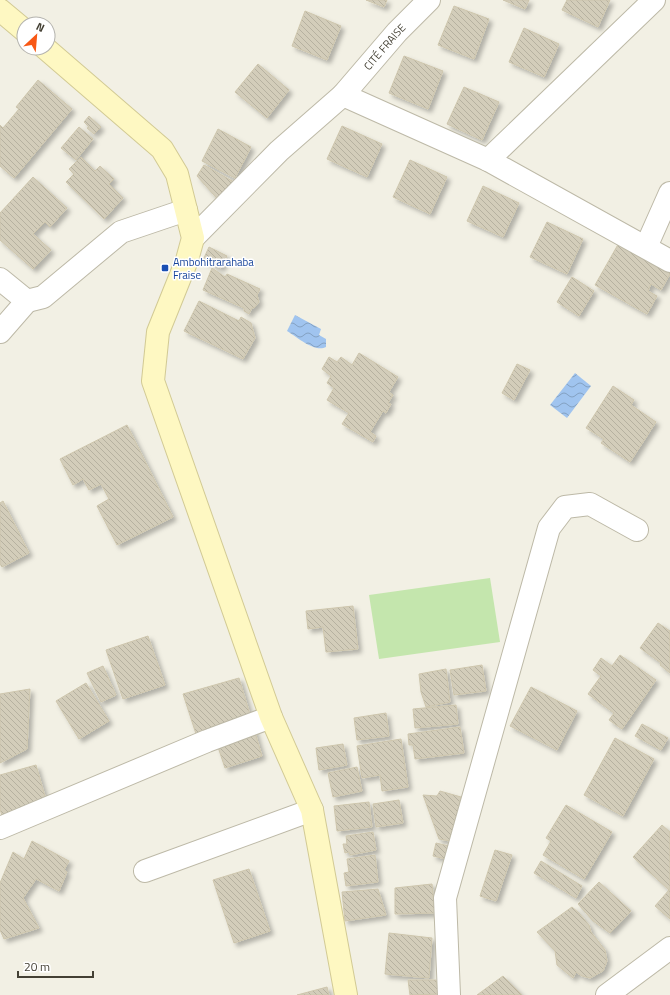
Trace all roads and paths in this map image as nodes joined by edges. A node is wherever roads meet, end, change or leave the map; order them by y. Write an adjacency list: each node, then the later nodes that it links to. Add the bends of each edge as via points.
1 (429, 0): 6 (street, CITÉ FRAISE, via 397,32)
2 (654, 0): 7 (street)
3 (0, 10): 4 (street)
4 (16, 23)
5 (54, 56): 9 (street, via 162,149 177,174)
6 (344, 95): 7 (street); 10 (street, CITÉ FRAISE, via 279,151)
7 (488, 160): 11 (street)
8 (670, 193): 11 (street)
9 (186, 210): 10 (street); 14 (street, via 121,232 43,297)
10 (193, 238): 17 (street, via 187,260 158,332 153,381)
11 (646, 247): 12 (street)
12 (670, 261)
13 (0, 279): 14 (street)
14 (27, 301): 15 (street)
15 (0, 332)
16 (637, 530): 23 (street, via 590,504 565,507 549,528 445,898)
17 (271, 717): 18 (street); 19 (street, via 207,741)
18 (312, 810): 20 (street); 22 (street)
19 (0, 828)
20 (145, 871)
21 (670, 948): 24 (street)
22 (346, 995)
23 (449, 995)
24 (607, 995)

